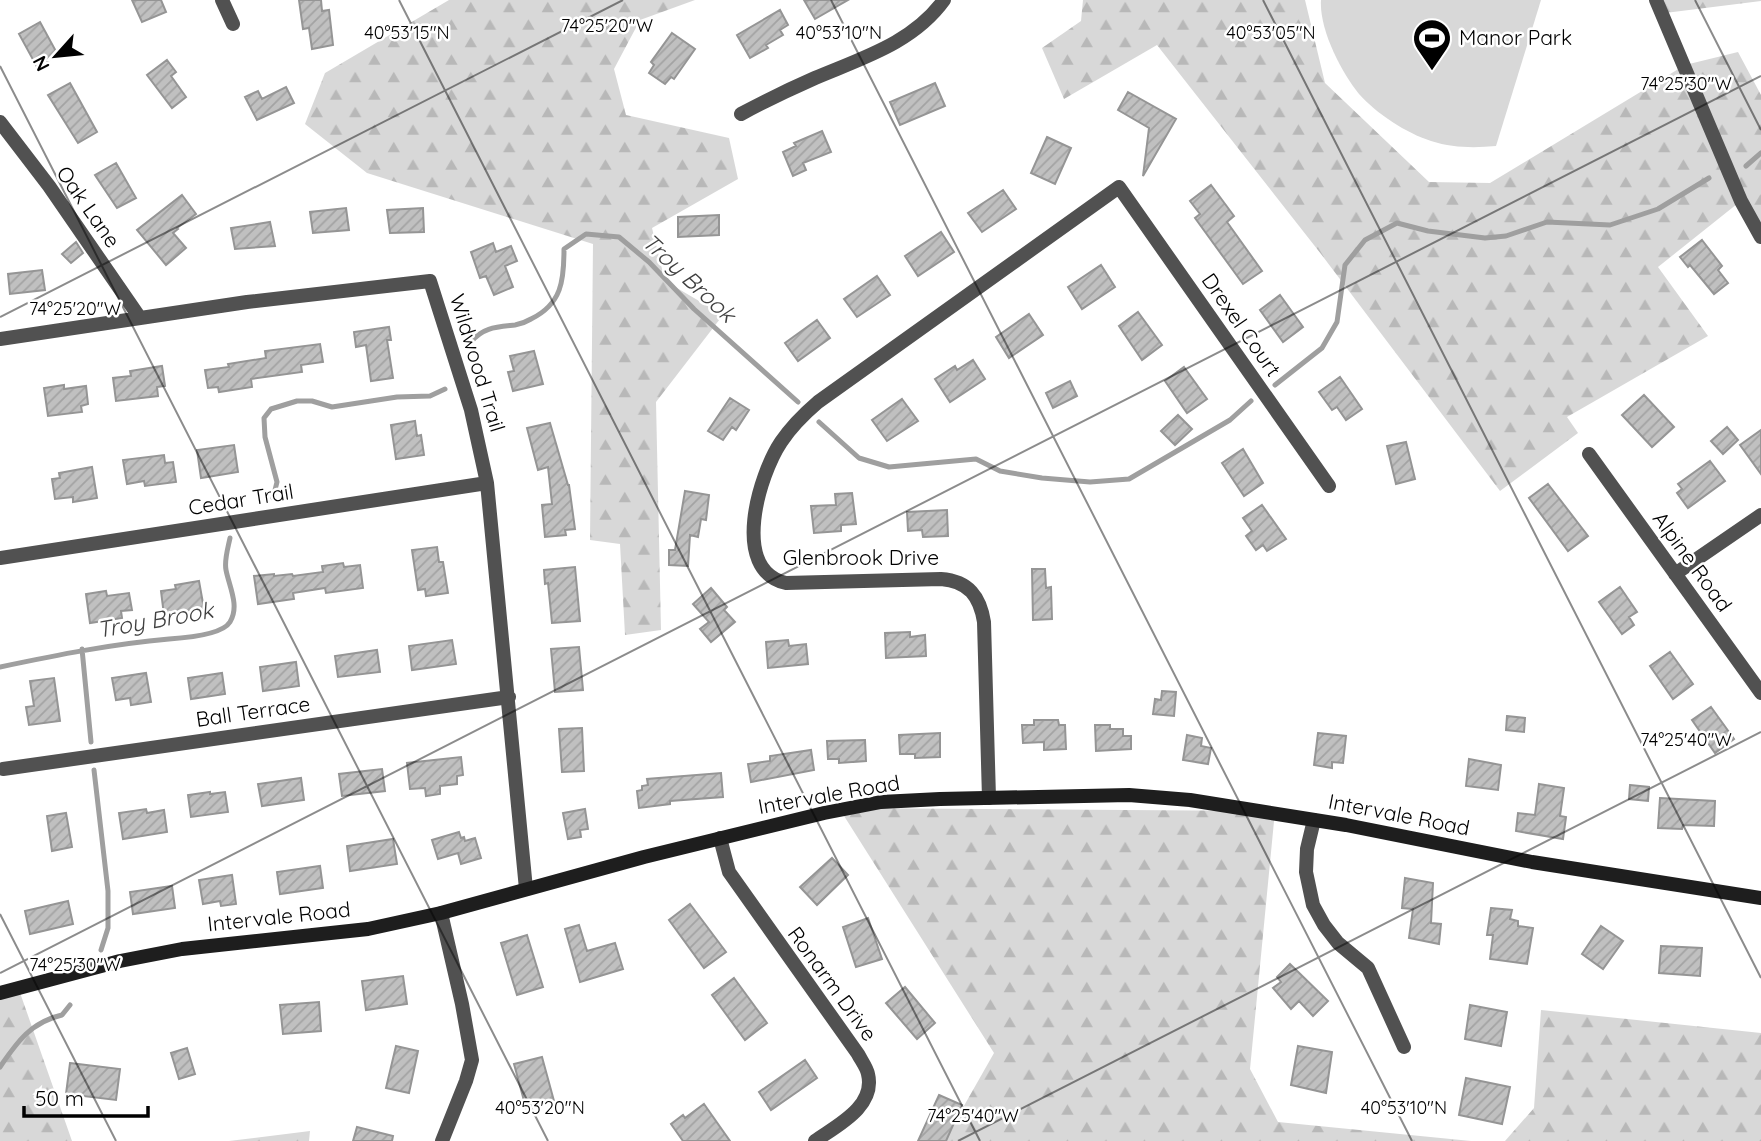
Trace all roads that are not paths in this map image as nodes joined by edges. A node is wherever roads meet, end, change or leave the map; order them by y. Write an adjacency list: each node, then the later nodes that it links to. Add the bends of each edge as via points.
1 (222, 0): 4 (street)
2 (944, 0): 5 (street, via 926,23 907,37)
3 (1658, 4): 8 (street, via 1741,201)
4 (233, 24)
5 (741, 114)
6 (0, 122): 9 (street, Oak Lane)
7 (1119, 187): 13 (street, Drexel Court); 20 (street, Glenbrook Drive, via 801,417 781,442 756,508 754,542 760,564 775,580 953,580 972,591 984,622)
8 (1761, 237)
9 (140, 318): 10 (street, Wildwood Trail); 12 (street, Wildwood Trail, via 430,281 471,410)
10 (0, 339)
11 (1589, 454): 16 (street, Alpine Road)
12 (487, 483): 15 (street, Cedar Trail); 18 (street, Wildwood Trail)
13 (1329, 486)
14 (1761, 514): 16 (street)
15 (0, 558)
16 (1675, 574): 17 (street, Alpine Road)
17 (1761, 693)
18 (509, 697): 19 (street, Ball Terrace); 23 (street, Wildwood Trail)
19 (1, 772)
20 (989, 798): 21 (street, Intervale Road, via 1129,795); 22 (street, Intervale Road, via 881,802)
21 (1314, 820): 24 (street, Intervale Road, via 1532,862); 27 (street, via 1306,872 1313,905 1338,943 1368,968)
22 (720, 838): 23 (street, Intervale Road); 29 (street, Ronarm Drive, via 729,872 868,1073 861,1105)
23 (526, 889): 25 (street, Intervale Road)
24 (1761, 898)
25 (441, 913): 26 (street, Intervale Road, via 368,929 182,949); 28 (street, via 472,1060)
26 (0, 993)
27 (1404, 1047)
28 (442, 1141)
29 (815, 1141)

